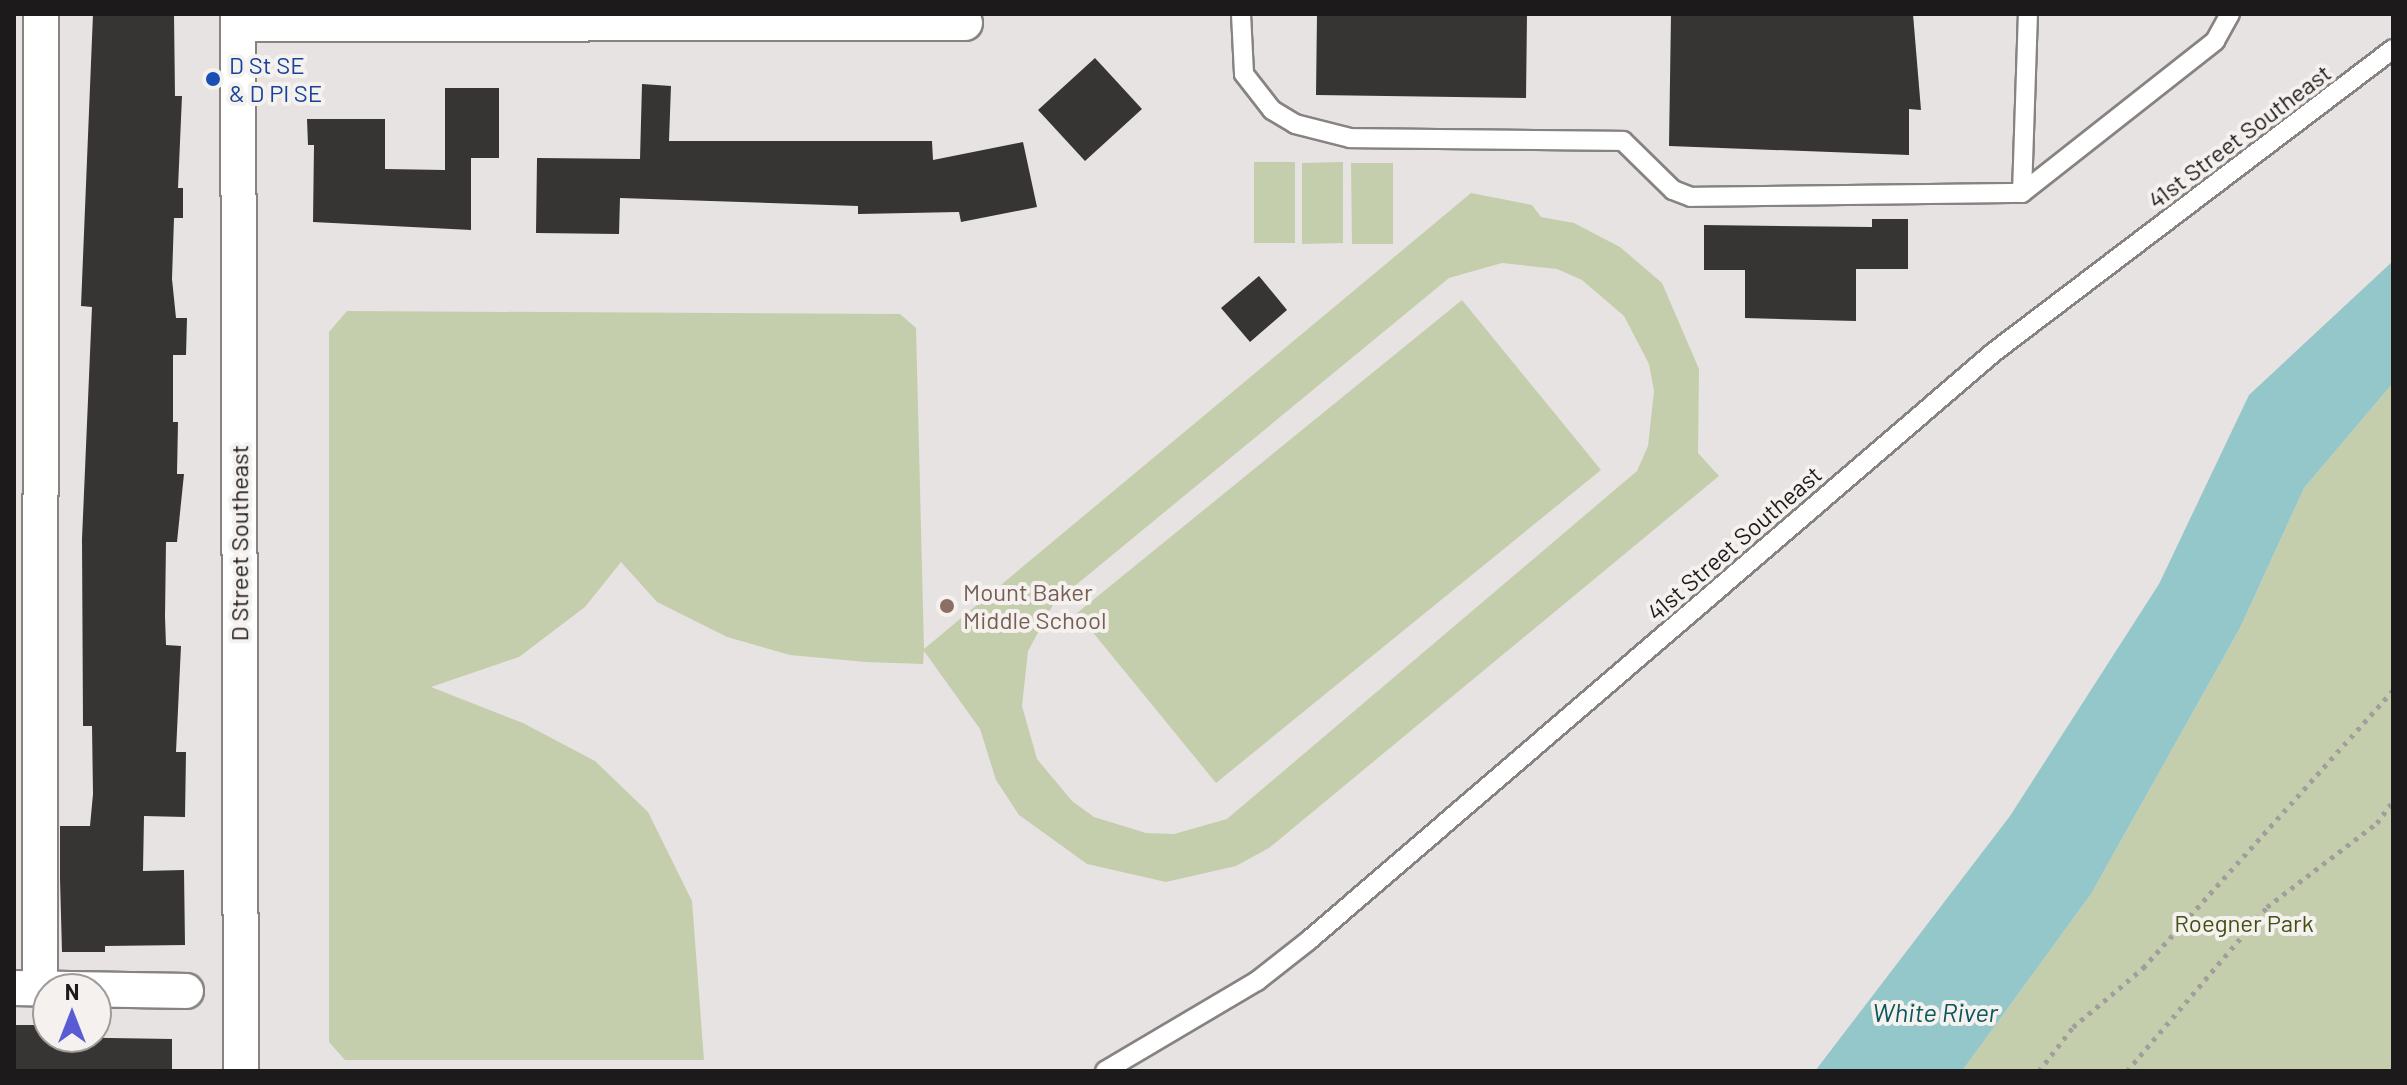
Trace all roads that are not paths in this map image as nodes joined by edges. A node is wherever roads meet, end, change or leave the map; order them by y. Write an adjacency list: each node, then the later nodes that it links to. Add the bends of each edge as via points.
1 (41, 14): 10 (street)
2 (1241, 14): 8 (lane, via 1241,60 1257,94 1295,124 1326,135 1599,136 1640,150 1673,190 1691,197)
3 (2028, 14): 8 (lane)
4 (2230, 14): 8 (lane, via 2215,41)
5 (238, 19): 6 (street); 14 (street, D Street Southeast)
6 (965, 23)
7 (2393, 49): 15 (lane, 41st Street Southeast, via 1994,352 1298,949 1257,981)
8 (2022, 193)
9 (14, 431): 10 (street)
10 (41, 463): 11 (street)
11 (27, 604): 12 (street)
12 (27, 988): 13 (street)
13 (186, 991)
14 (241, 1071)
15 (1105, 1071)

